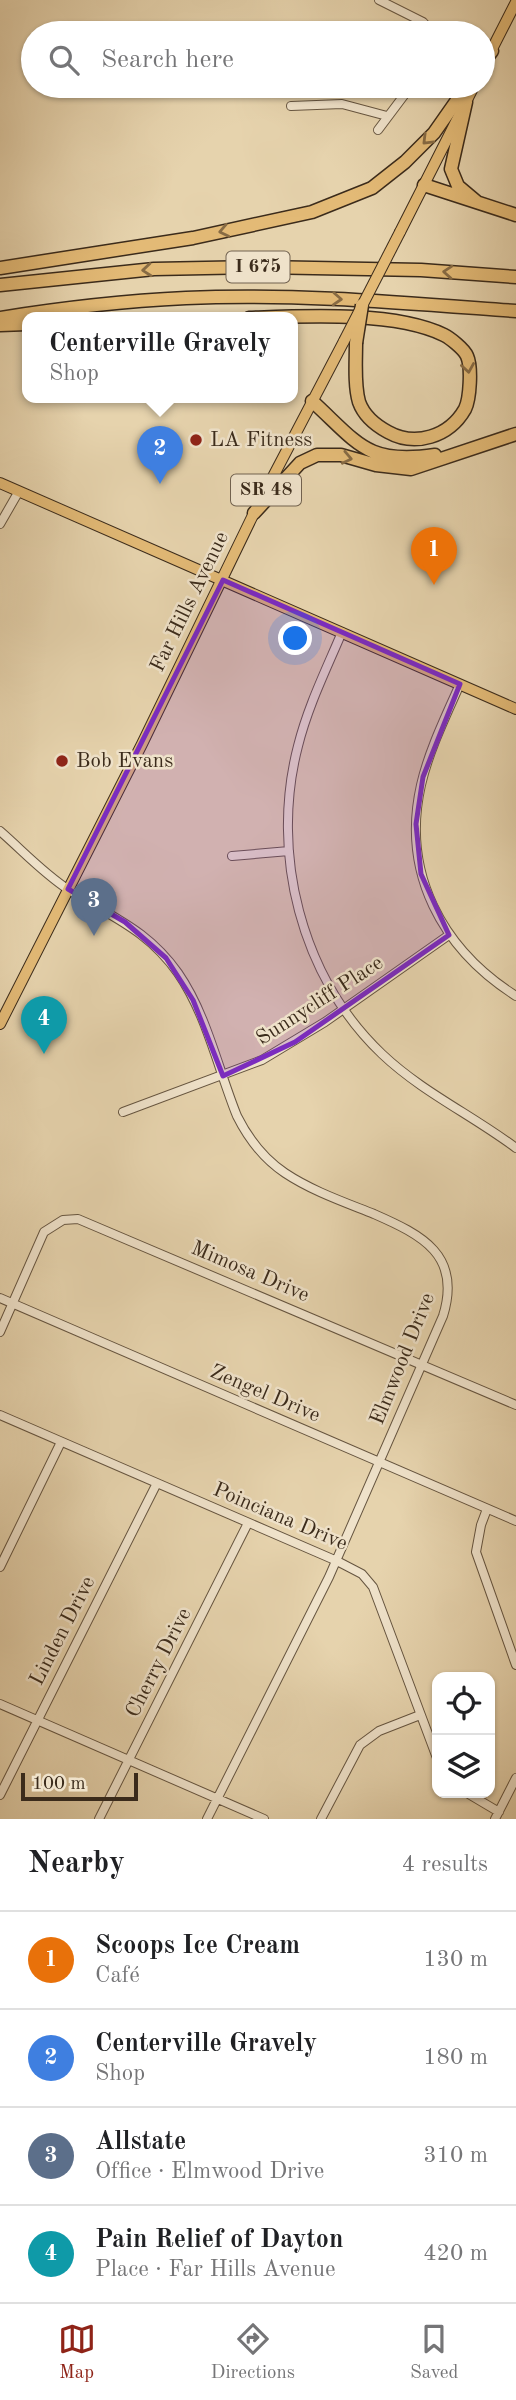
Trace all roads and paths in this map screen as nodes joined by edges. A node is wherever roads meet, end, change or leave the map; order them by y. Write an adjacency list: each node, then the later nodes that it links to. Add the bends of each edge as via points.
1 (379, 0): 3 (street)
2 (516, 2): 4 (main road)
3 (421, 21)
4 (495, 45)
5 (401, 98): 10 (street)
6 (459, 98): 15 (highway, one-way to 15, via 434,133 372,188 312,212 193,238)
7 (468, 98): 8 (main road)
8 (466, 102): 12 (main road); 13 (highway, via 451,169 458,187)
9 (291, 106): 10 (street, via 342,104)
10 (387, 116): 11 (street)
11 (378, 130)
12 (424, 185): 13 (highway); 18 (main road, bridge)
13 (477, 202): 14 (highway)
14 (516, 215)
15 (0, 268)
16 (516, 276): 17 (highway, I 675, one-way to 17, via 261,267 154,269)
17 (0, 285)
18 (362, 306): 26 (highway, bridge)
19 (43, 312): 20 (highway, I 675, one-way to 20, via 187,298 299,297)
20 (516, 312)
21 (22, 315): 23 (highway, I 675, one-way to 21)
22 (298, 316): 26 (highway, one-way to 26, via 390,320 421,325 447,337 467,356 470,382 465,408 449,428 425,440 398,438 373,423 359,402)
23 (0, 318)
24 (22, 324): 25 (highway)
25 (0, 326)
26 (349, 342): 27 (main road, Far Hills Avenue / SR 48)
27 (312, 401): 29 (highway, via 362,447 381,456); 32 (main road, Far Hills Avenue / SR 48)
28 (516, 433): 29 (highway)
29 (461, 451): 32 (highway, one-way to 29, via 300,463 317,455 411,469)
30 (0, 483): 31 (main road)
31 (19, 491): 33 (street); 34 (main road)
32 (254, 513): 34 (main road, Far Hills Avenue / SR 48)
33 (0, 524)
34 (223, 580): 35 (main road); 41 (main road, Far Hills Avenue / SR 48)
35 (342, 632): 36 (main road); 39 (street, via 309,707 297,748 289,795)
36 (460, 684): 37 (main road); 42 (street, via 423,777 416,819 421,874)
37 (516, 709)
38 (0, 831): 41 (street, Elmwood Drive)
39 (289, 851): 40 (street); 44 (street, via 306,933)
40 (232, 856)
41 (68, 889): 45 (main road, Far Hills Avenue / SR 48); 46 (street, Elmwood Drive, via 125,922 166,958 193,1000)
42 (450, 935): 43 (street, via 480,970); 44 (street, Sunnycliff Place)
43 (516, 996)
44 (344, 1008): 46 (street, Sunnycliff Place, via 295,1042); 48 (street, via 406,1076)
45 (0, 1024)
46 (223, 1076): 47 (street, Sunnycliff Place); 52 (street, Elmwood Drive, via 244,1129 275,1166 319,1191 408,1228 438,1254 448,1278 448,1301)
47 (123, 1112)
48 (516, 1148)
49 (0, 1298): 50 (street, Zengel Drive)
50 (11, 1304): 51 (street); 52 (street, Mimosa Drive, via 44,1233 56,1223 78,1219); 56 (street, Zengel Drive)
51 (0, 1332)
52 (422, 1364): 53 (street, Mimosa Drive); 56 (street, Elmwood Drive)
53 (516, 1405)
54 (0, 1415): 55 (street, Poinciana Drive)
55 (61, 1442): 57 (street, Poinciana Drive); 62 (street)
56 (380, 1463): 58 (street, Zengel Drive); 61 (street, Elmwood Drive)
57 (157, 1483): 60 (street, Poinciana Drive); 66 (street, Linden Drive)
58 (487, 1509): 59 (street, Zengel Drive); 63 (street, via 476,1552)
59 (516, 1521)
60 (248, 1523): 61 (street, Poinciana Drive); 68 (street, Cherry Drive)
61 (337, 1561): 65 (street, Poinciana Drive, via 362,1574 373,1587); 71 (street, Elmwood Drive)
62 (0, 1567)
63 (516, 1665)
64 (0, 1703): 66 (street)
65 (420, 1715): 67 (street, Poinciana Drive); 77 (street, via 379,1731 360,1745)
66 (38, 1720): 68 (street); 70 (street, Linden Drive)
67 (432, 1745)
68 (129, 1760): 71 (street); 74 (street, Cherry Drive)
69 (516, 1778): 73 (street)
70 (0, 1795)
71 (217, 1798): 75 (street, Elmwood Drive); 76 (street)
72 (474, 1798): 73 (street)
73 (497, 1815)
74 (99, 1819)
75 (207, 1819)
76 (264, 1819)
77 (321, 1819)

